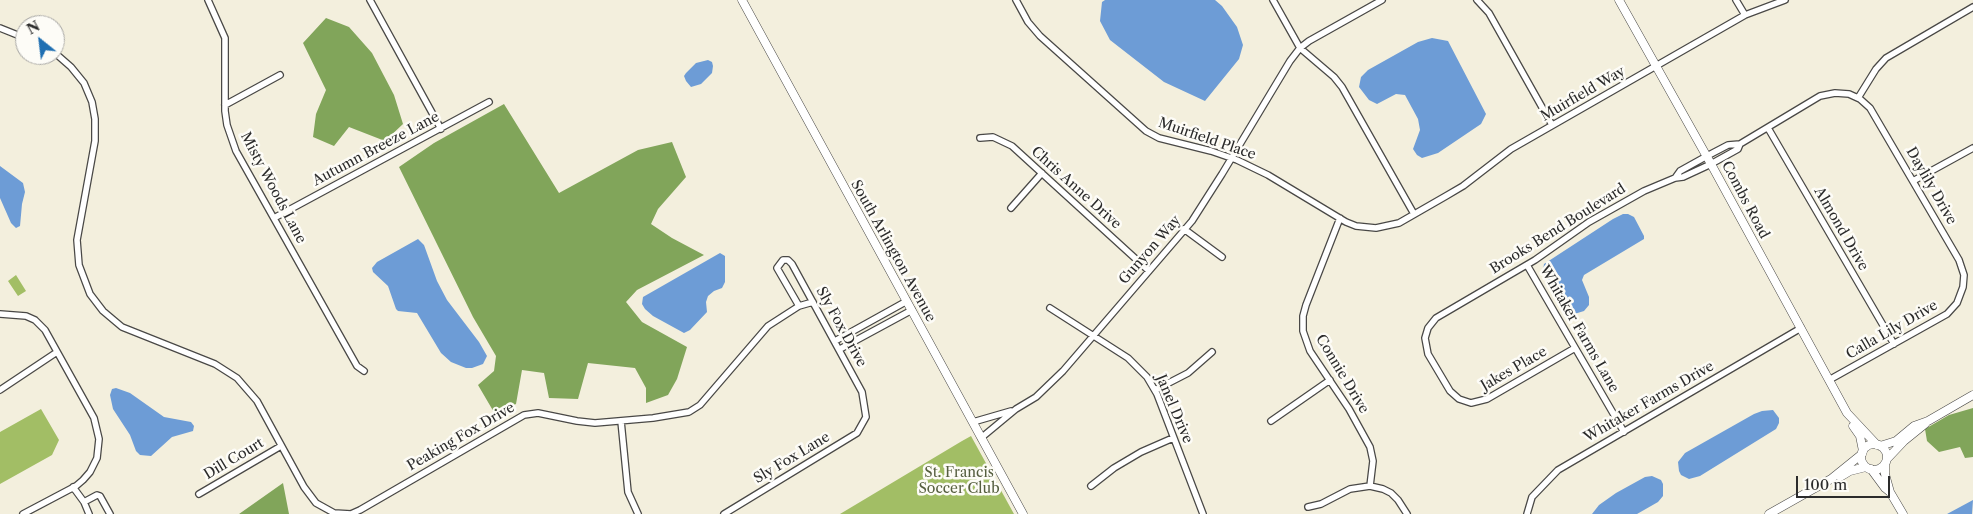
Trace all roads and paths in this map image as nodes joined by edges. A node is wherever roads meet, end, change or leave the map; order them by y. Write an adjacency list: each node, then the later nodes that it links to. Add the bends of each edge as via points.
1 (208, 0): 21 (street, Misty Woods Lane, via 225,38)
2 (370, 0): 24 (street)
3 (742, 0): 44 (street, South Arlington Avenue)
4 (1016, 0): 29 (street, Muirfield Place, via 1040,36 1141,128 1159,138)
5 (1273, 0): 15 (street)
6 (1382, 0): 15 (street, Gunyon Way)
7 (1477, 0): 22 (street, via 1490,15)
8 (1619, 0): 17 (street, Combs Road)
9 (1736, 0): 12 (street)
10 (1785, 0): 12 (street, Muirfield Way)
11 (1973, 8): 19 (street, via 1886,58)
12 (1745, 15): 17 (street, Muirfield Way)
13 (0, 28): 14 (street)
14 (15, 34)
15 (1300, 48): 29 (street, Gunyon Way); 35 (street, via 1342,87)
16 (65, 61): 75 (street, Peaking Fox Drive, via 81,79 91,99 95,118 96,141 77,240 80,270 90,294 103,311 122,327 215,364 237,378 255,398)
17 (1656, 67): 22 (street, Muirfield Way); 28 (street, Combs Road)
18 (280, 75): 21 (street)
19 (1858, 98): 23 (street, via 1841,93 1826,94); 33 (street, Daylily Drive, via 1873,112)
20 (488, 102): 24 (street, Autumn Breeze Lane)
21 (225, 105): 36 (street, Misty Woods Lane, via 227,125 236,151)
22 (1552, 125): 35 (street, Muirfield Way, via 1501,155 1464,186)
23 (1768, 128): 26 (street); 53 (street, Almond Drive)
24 (441, 129): 36 (street, Autumn Breeze Lane)
25 (980, 138): 31 (street, Chris Anne Drive, via 993,137 1008,143)
26 (1740, 144): 28 (street, via 1728,145); 30 (street, Brooks Bend Boulevard, via 1738,149)
27 (1973, 148): 33 (street)
28 (1707, 156): 30 (street, Combs Road); 32 (street, via 1680,171)
29 (1232, 158): 37 (street, Muirfield Place, via 1268,175); 39 (street, Gunyon Way, via 1196,216)
30 (1711, 164): 32 (street, Brooks Bend Boulevard); 50 (street, Combs Road)
31 (1042, 173): 34 (street); 42 (street, Chris Anne Drive)
32 (1675, 178): 41 (street, Brooks Bend Boulevard, via 1614,206)
33 (1913, 182): 43 (street, Daylily Drive, via 1960,262 1964,278)
34 (1011, 208)
35 (1414, 214): 38 (street, Muirfield Way)
36 (274, 218): 58 (street, Misty Woods Lane, via 357,366)
37 (1340, 218): 38 (street, Muirfield Place, via 1368,228); 59 (street, Connie Drive, via 1306,305 1303,322 1309,348)
38 (1401, 222)
39 (1184, 229): 40 (street); 42 (street, Gunyon Way)
40 (1222, 257)
41 (1527, 265): 54 (street, Whitaker Farms Lane); 64 (street, Brooks Bend Boulevard, via 1436,318 1427,330 1428,354 1450,391)
42 (1149, 271): 51 (street, Gunyon Way)
43 (1961, 295): 53 (street, Calla Lily Drive, via 1947,314)
44 (907, 301): 48 (street, South Arlington Avenue); 52 (street)
45 (813, 302): 46 (street, Peaking Fox Drive); 46 (street, Sly Fox Drive, via 792,264 788,260 780,262 777,268); 52 (street, Sly Fox Drive)
46 (799, 306): 68 (street, Peaking Fox Drive, via 768,326 694,409 682,414)
47 (1050, 308): 51 (street, Janel Drive)
48 (912, 310): 55 (street); 71 (street, South Arlington Avenue)
49 (0, 314): 56 (street, via 19,314 36,320)
50 (1801, 328): 60 (street, Combs Road); 72 (street, Whitaker Farms Drive)
51 (1093, 335): 62 (street, Janel Drive, via 1138,366); 65 (street, Gunyon Way, via 1045,389)
52 (835, 341): 55 (street, Sly Fox Drive)
53 (1894, 344): 60 (street, Calla Lily Drive)
54 (1575, 348): 64 (street, Jakes Place, via 1487,399 1474,403); 72 (street, Whitaker Farms Lane)
55 (840, 350): 67 (street, Sly Fox Drive, via 862,392)
56 (57, 352): 61 (street); 83 (street, via 96,424 99,448 92,469)
57 (1212, 352): 62 (street, via 1188,373)
58 (364, 371)
59 (1330, 380): 69 (street); 82 (street, Connie Drive, via 1370,446 1373,462)
60 (1829, 380): 66 (street, Combs Road)
61 (0, 390)
62 (1155, 390): 74 (street, Janel Drive)
63 (1973, 395): 70 (street)
64 (1463, 401)
65 (1016, 409): 71 (street); 73 (street, Gunyon Way)
66 (1848, 413): 76 (street, Combs Road); 77 (street, Combs Road, via 1860,436)
67 (866, 417): 92 (street, Sly Fox Lane, via 857,434)
68 (621, 421): 75 (street, Peaking Fox Drive, via 595,423 538,413 524,415 351,514 334,513 316,503); 91 (street, via 628,492)
69 (1271, 421)
70 (1928, 421): 76 (street, via 1914,426 1896,441); 78 (street)
71 (973, 422): 73 (street, South Arlington Avenue)
72 (1624, 432): 96 (street, Whitaker Farms Drive, via 1558,470 1532,497)
73 (981, 438): 93 (street, South Arlington Avenue)
74 (1173, 438): 81 (street, via 1141,452); 94 (street, Janel Drive)
75 (281, 446): 85 (street, Dill Court)
76 (1879, 446): 77 (street, via 1868,446); 78 (street, via 1885,452)
77 (1862, 452): 79 (street, via 1862,461); 80 (street)
78 (1886, 461): 79 (street, via 1880,468); 84 (street, via 1885,474)
79 (1868, 468): 80 (street); 84 (street)
80 (1831, 478): 97 (street)
81 (1091, 486)
82 (1370, 486): 87 (street, via 1350,488 1321,504); 95 (street, via 1391,493)
83 (73, 487): 86 (street); 88 (street)
84 (1890, 492): 98 (street)
85 (199, 494)
86 (84, 502): 89 (street); 90 (street, via 99,495)
87 (1308, 507)
88 (23, 514)
89 (89, 514)
90 (110, 514)
91 (638, 514)
92 (724, 514)
93 (1023, 514)
94 (1203, 514)
95 (1407, 514)
96 (1527, 514)
97 (1769, 514)
98 (1903, 514)

